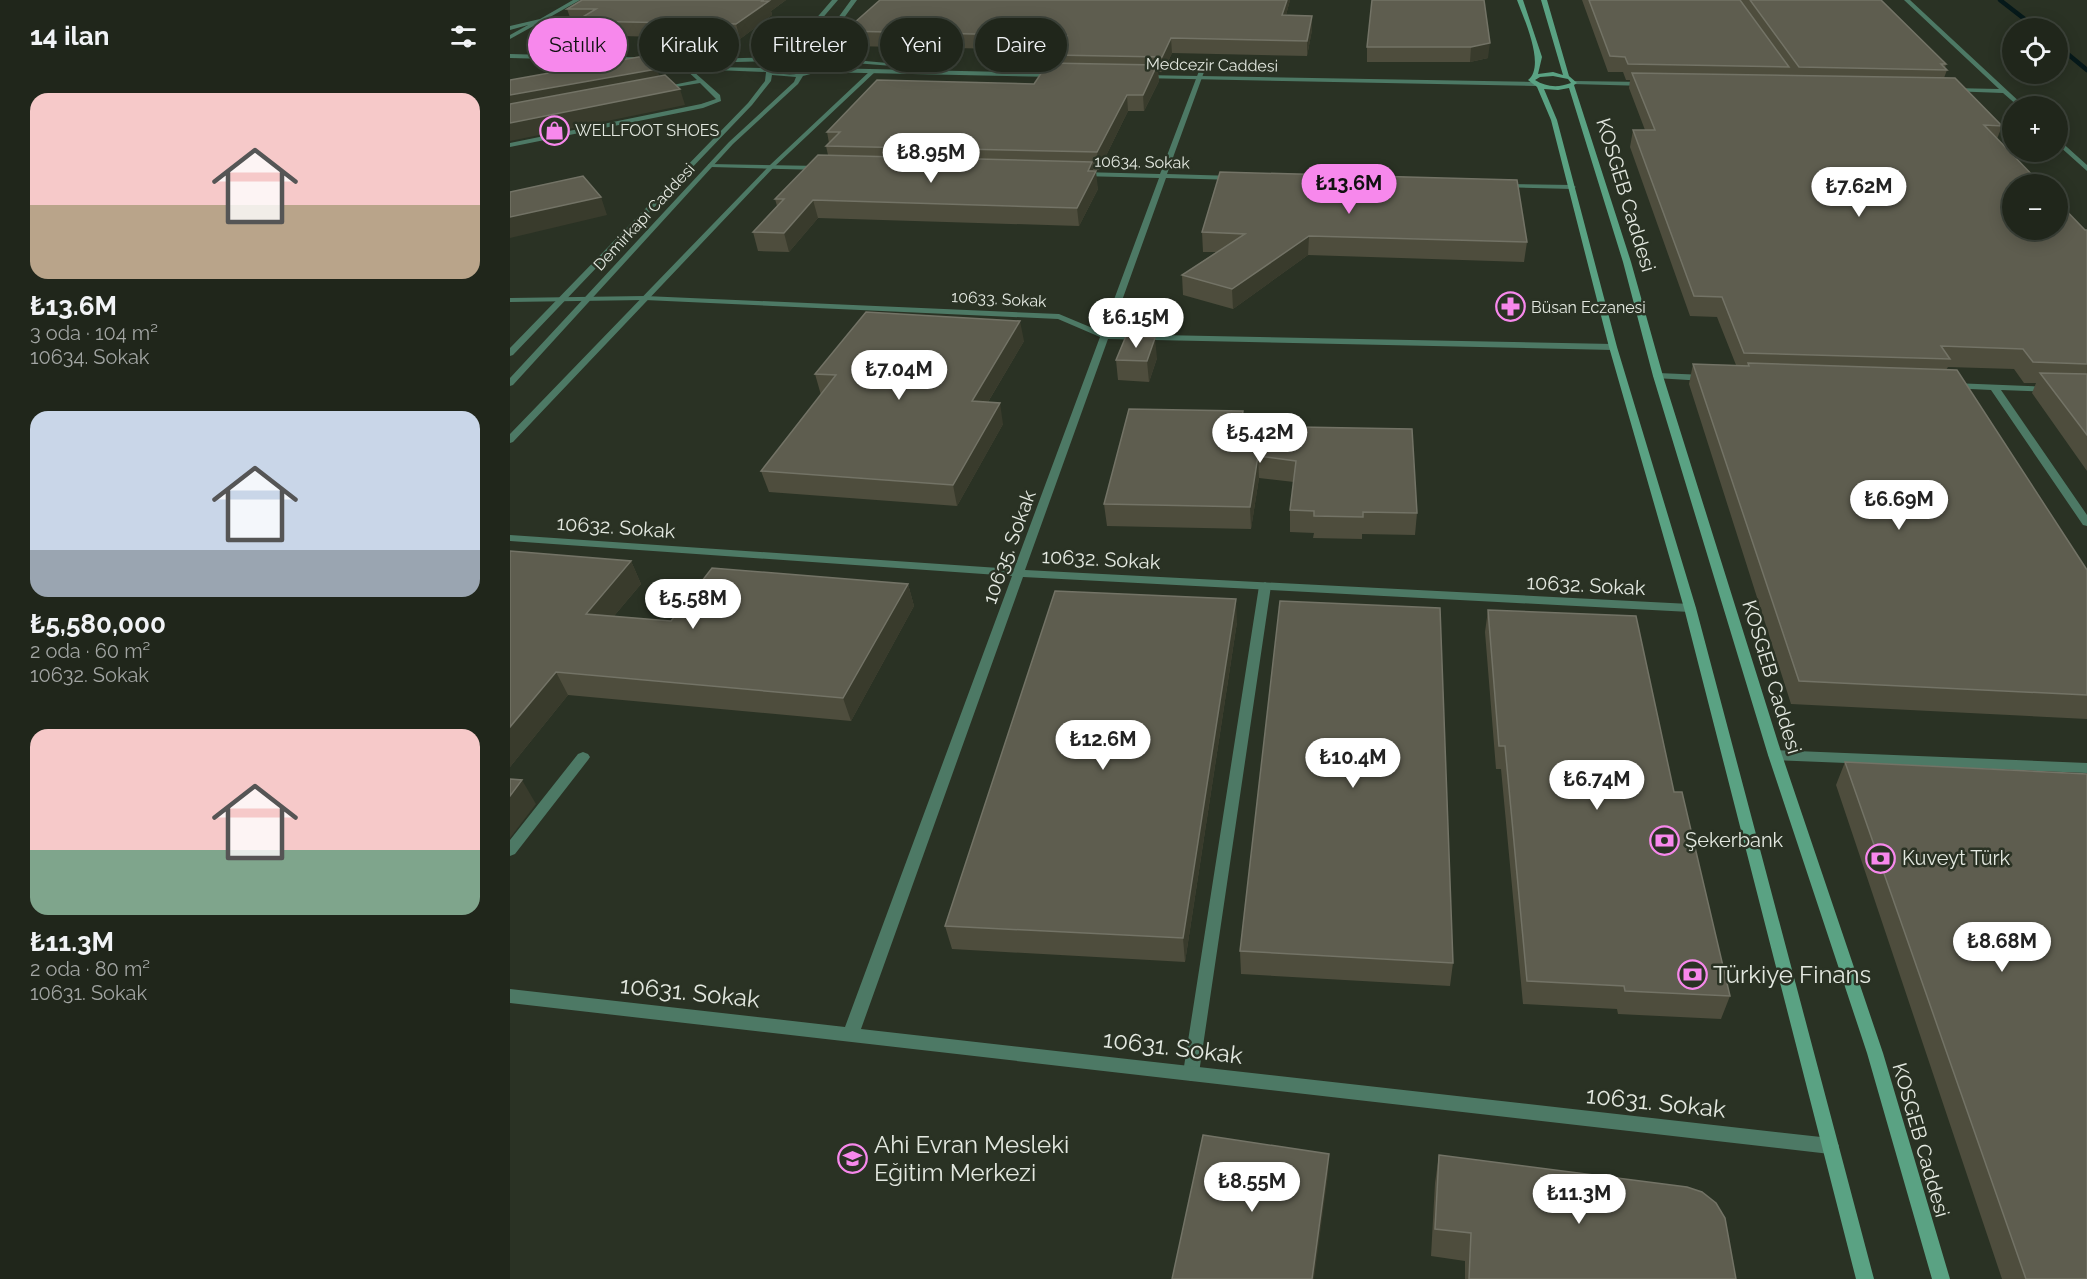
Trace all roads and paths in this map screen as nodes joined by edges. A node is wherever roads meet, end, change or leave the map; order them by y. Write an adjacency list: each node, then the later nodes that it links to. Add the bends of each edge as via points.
1 (577, 0): 7 (street)
2 (835, 0): 8 (street)
3 (854, 0): 9 (street)
4 (1520, 0): 32 (main road, via 1539,57)
5 (1544, 0): 33 (main road, KOSGEB Caddesi)
6 (1907, 0): 37 (street)
7 (544, 18)
8 (820, 18)
9 (841, 18)
10 (528, 23): 12 (street)
11 (528, 27): 13 (street)
12 (510, 28)
13 (510, 37)
14 (510, 56): 15 (street)
15 (528, 56)
16 (627, 58): 17 (street)
17 (751, 59)
18 (510, 62): 20 (street)
19 (868, 62): 27 (street, via 1059,72)
20 (639, 65)
21 (1143, 71): 29 (street, Medcezir Caddesi)
22 (691, 72): 31 (street)
23 (767, 72): 52 (street, Demirkapı Caddesi, via 768,81 750,104)
24 (778, 72): 28 (street)
25 (809, 72): 28 (street)
26 (868, 72): 27 (street)
27 (872, 72): 42 (street)
28 (801, 74): 41 (street, Demirkapı Caddesi)
29 (1200, 75): 30 (street, Medcezir Caddesi); 32 (street, Medcezir Caddesi); 46 (street, 10635. Sokak)
30 (1128, 77)
31 (700, 81): 35 (street); 39 (street, via 719,100)
32 (1535, 81): 33 (main road, via 1554,88); 33 (main road, via 1546,74); 49 (main road, via 1554,120)
33 (1571, 82): 34 (street); 57 (main road, KOSGEB Caddesi)
34 (1655, 84)
35 (656, 90)
36 (1946, 90): 37 (street)
37 (2004, 90): 38 (street)
38 (2010, 96)
39 (510, 145)
40 (2068, 151): 44 (street)
41 (711, 165): 42 (street); 53 (street, Demirkapı Caddesi)
42 (772, 166): 43 (street); 50 (street)
43 (831, 168)
44 (2087, 169)
45 (1068, 174): 46 (street, 10634. Sokak)
46 (1163, 176): 47 (street, 10634. Sokak); 54 (street, 10635. Sokak)
47 (1245, 178)
48 (1490, 184): 49 (street)
49 (1572, 187): 55 (main road)
50 (645, 298): 53 (street, 10633. Sokak); 54 (street, 10633. Sokak, via 1059,317); 63 (street)
51 (510, 300): 52 (street, 10633. Sokak)
52 (560, 300): 53 (street, 10633. Sokak); 56 (street, Demirkapı Caddesi)
53 (586, 300): 59 (street, Demirkapı Caddesi)
54 (1105, 336): 55 (street, 10633. Sokak); 66 (street, 10635. Sokak)
55 (1613, 347): 68 (main road)
56 (510, 353)
57 (1659, 376): 58 (street); 69 (main road, KOSGEB Caddesi)
58 (1716, 378)
59 (510, 383)
60 (1948, 386): 61 (street)
61 (1994, 387): 62 (street); 64 (street)
62 (2064, 389)
63 (510, 440)
64 (2087, 522)
65 (510, 538): 66 (street, 10632. Sokak)
66 (1019, 573): 67 (street, 10632. Sokak); 74 (street, 10635. Sokak)
67 (1265, 586): 68 (street, 10632. Sokak); 75 (street)
68 (1690, 608): 76 (main road)
69 (1775, 755): 71 (street); 78 (main road, KOSGEB Caddesi, via 1875,1053)
70 (583, 757): 72 (street)
71 (2087, 768)
72 (510, 850)
73 (510, 996): 74 (street, 10631. Sokak)
74 (851, 1034): 75 (street, 10631. Sokak)
75 (1191, 1074): 76 (street, 10631. Sokak)
76 (1830, 1146): 77 (main road)
77 (1865, 1279)
78 (1941, 1279)

